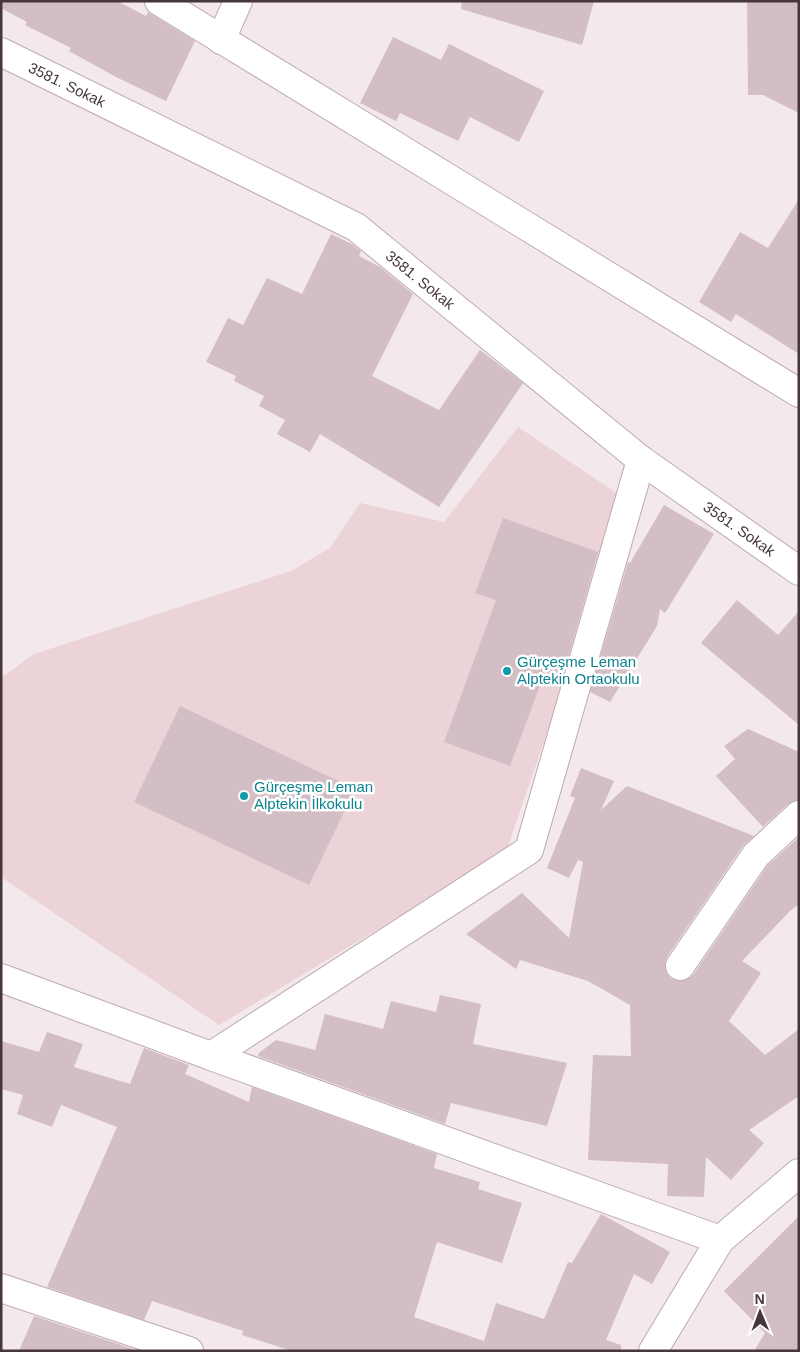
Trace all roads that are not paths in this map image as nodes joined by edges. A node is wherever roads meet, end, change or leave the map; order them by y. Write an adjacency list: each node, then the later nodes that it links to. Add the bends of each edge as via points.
1 (159, 1): 3 (street)
2 (238, 1): 3 (street)
3 (221, 40): 5 (street)
4 (1, 52): 6 (street, 3581. Sokak, via 356,228)
5 (799, 393)
6 (641, 460): 7 (street, 3581. Sokak); 11 (street, via 530,850)
7 (799, 571)
8 (799, 815): 9 (street, via 756,855)
9 (680, 966)
10 (1, 978): 11 (street)
11 (211, 1056): 13 (street)
12 (799, 1173): 13 (street)
13 (720, 1240): 16 (street)
14 (1, 1288): 15 (street)
15 (188, 1351)
16 (652, 1351)

